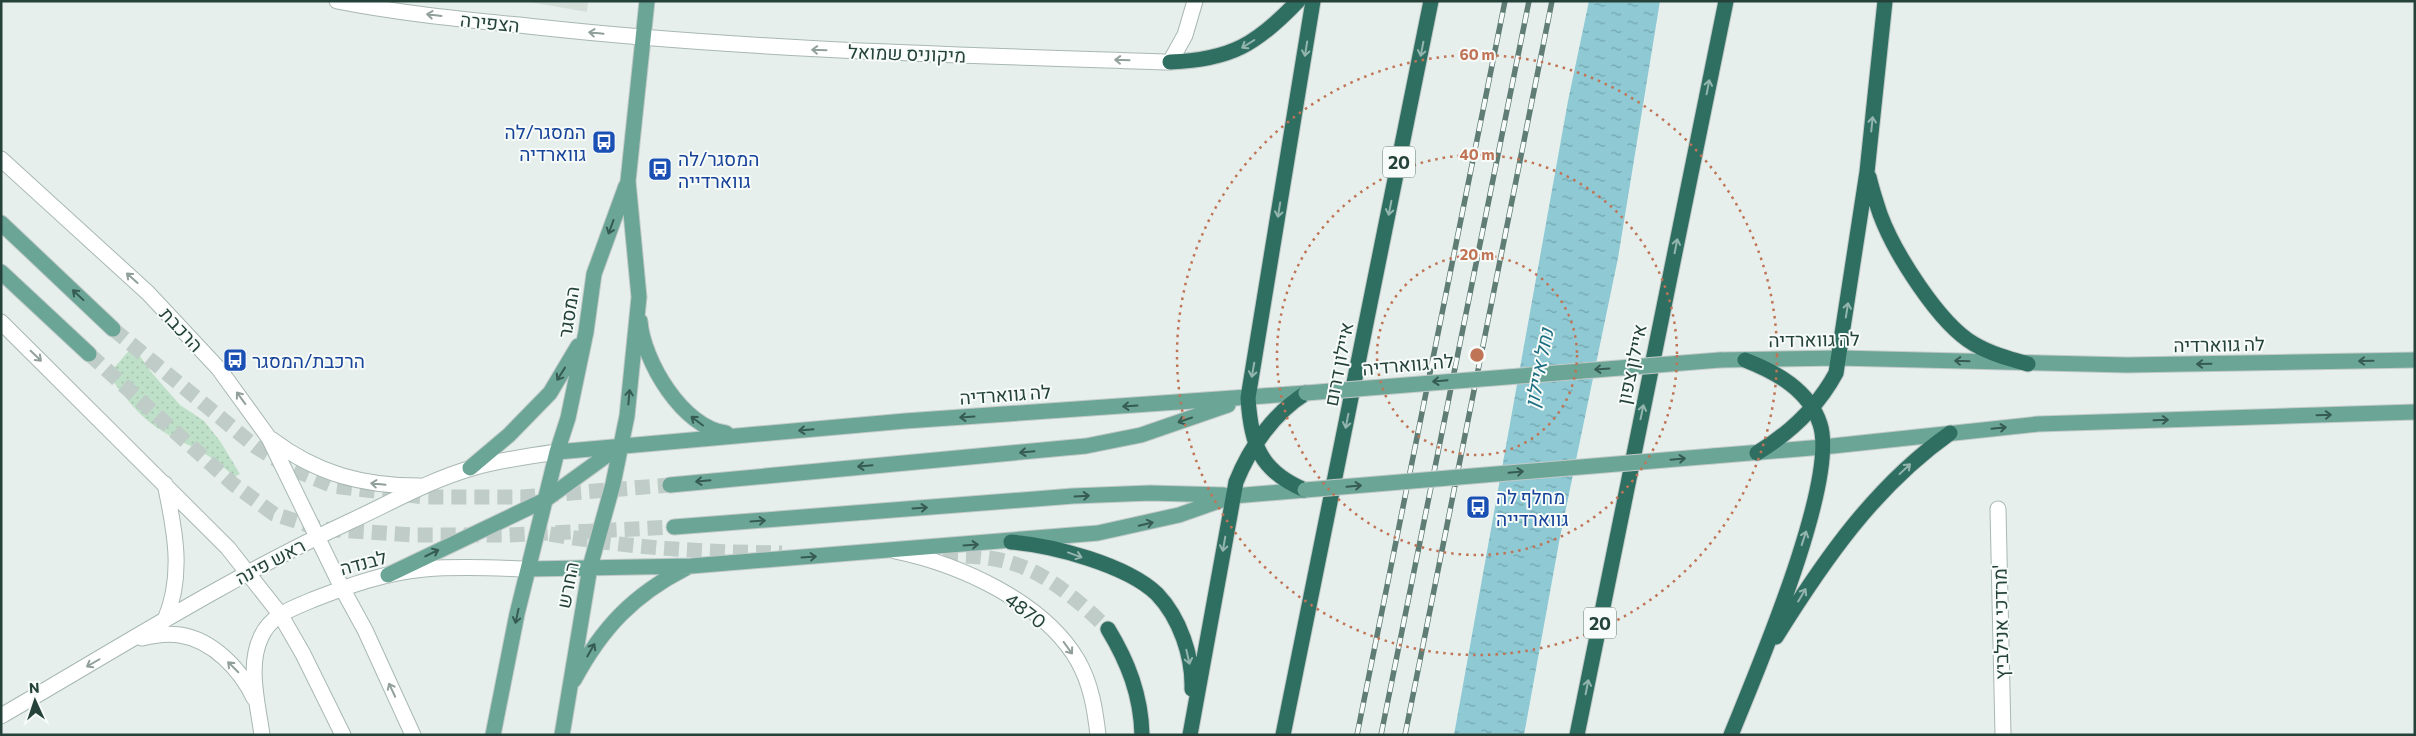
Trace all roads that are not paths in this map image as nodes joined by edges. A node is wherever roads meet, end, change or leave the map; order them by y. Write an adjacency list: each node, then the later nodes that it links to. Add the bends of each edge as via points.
1 (337, 1): 9 (street, הצפירה, one-way to 1)
2 (647, 1): 9 (main road, המסגר)
3 (1195, 1): 10 (street, via 1185,35)
4 (1298, 1): 10 (highway, one-way to 10, via 1275,24 1238,50 1196,61)
5 (1313, 1): 26 (highway, one-way to 26)
6 (1431, 1): 71 (highway, איילון דרום / 20, one-way to 71)
7 (1726, 1): 72 (highway, איילון צפון / 20, one-way to 7)
8 (1885, 1): 12 (highway, one-way to 8)
9 (644, 38): 10 (street, מיקוניס שמואל, one-way to 9, via 815,50); 13 (main road, המסגר)
10 (1170, 62)
11 (1, 159): 31 (street, הרכבת, one-way to 11, via 219,369 148,293)
12 (1867, 172): 21 (highway, one-way to 12); 24 (highway, via 1880,216 1914,278 1938,311 1973,344)
13 (628, 182): 16 (main road, המסגר); 19 (main road, המסגר, one-way to 19, via 594,274)
14 (1, 223): 18 (main road, one-way to 14)
15 (1, 272): 20 (main road)
16 (639, 297): 30 (main road, one-way to 16, via 704,426 678,402 649,355 641,327); 32 (main road, המסגר, one-way to 16, via 628,416)
17 (1, 322): 38 (street, one-way to 38)
18 (113, 329)
19 (586, 332): 35 (main road, המסגר, via 568,418); 37 (main road, one-way to 37, via 550,393 509,435)
20 (89, 354)
21 (1839, 358): 22 (main road, לה גווארדיה); 24 (main road, לה גווארדיה, one-way to 21); 27 (highway, via 1836,374)
22 (1745, 360): 25 (main road, לה גווארדיה, one-way to 25, bridge); 27 (highway, via 1785,379)
23 (2415, 360): 24 (main road, לה גווארדיה, one-way to 24, via 2127,366)
24 (2028, 364)
25 (1306, 393): 26 (main road, לה גווארדיה); 33 (highway, via 1285,408)
26 (1248, 398): 30 (main road, לה גווארדיה, one-way to 30); 33 (highway); 39 (main road, one-way to 39, via 1141,435 1086,446)
27 (1813, 407): 34 (highway, via 1821,426); 36 (highway, via 1776,442)
28 (2415, 412): 29 (main road, one-way to 28, via 2038,424)
29 (1950, 433): 34 (main road); 59 (highway, one-way to 29, via 1811,581 1871,503 1922,453)
30 (742, 435): 32 (main road, לה גווארדיה)
31 (269, 438): 40 (street, one-way to 31, via 377,485 354,480 326,471); 46 (street, הרכבת)
32 (621, 446): 35 (main road, לה גווארדיה); 43 (main road); 50 (main road, החרש)
33 (1255, 446): 41 (highway, via 1266,464 1278,475); 42 (highway, via 1241,471)
34 (1823, 447): 36 (main road); 59 (highway, one-way to 34, via 1818,493)
35 (557, 452): 37 (street, ראש פינה, via 510,458); 43 (main road)
36 (1757, 452): 41 (main road, one-way to 36, bridge)
37 (470, 468): 40 (street, ראש פינה)
38 (164, 483): 52 (street); 56 (street, via 172,514 177,566 172,603)
39 (670, 484)
40 (426, 486): 46 (street, ראש פינה)
41 (1305, 490): 42 (main road)
42 (1233, 496): 45 (main road, one-way to 42, via 1073,496 1150,493); 47 (main road, one-way to 42, via 1143,525); 63 (highway, one-way to 63)
43 (545, 500): 51 (main road); 53 (main road, one-way to 43)
44 (1998, 509): 74 (street, מרדכי אנילביץ')
45 (674, 527)
46 (316, 537): 52 (street, ראש פינה); 54 (street, הרכבת)
47 (1011, 542): 48 (main road, one-way to 47); 63 (highway, one-way to 63, via 1046,545 1073,554 1130,577 1156,594 1176,621 1189,656)
48 (891, 551): 49 (main road, one-way to 48); 69 (street, 4870, one-way to 69, via 942,563 973,575 1000,590 1061,638 1078,661 1089,686)
49 (691, 566): 50 (main road); 60 (main road, one-way to 49, via 597,640 622,612 652,586)
50 (590, 567): 51 (main road, לבנדה); 60 (main road, החרש)
51 (528, 568): 53 (street, לבנדה, via 425,569); 67 (main road, one-way to 67)
52 (248, 572): 55 (street); 56 (street, ראש פינה)
53 (388, 575): 54 (street, לבנדה)
54 (342, 588): 55 (street, לבנדה); 66 (street, הרכבת, one-way to 54)
55 (280, 614): 61 (street, לבנדה, via 261,637 256,655); 65 (street)
56 (164, 620): 58 (street, ראש פינה)
57 (1108, 629): 70 (highway, via 1133,676)
58 (135, 639): 61 (street, one-way to 58, via 237,669 201,642 180,635 159,634); 62 (street, ראש פינה, one-way to 62)
59 (1758, 666): 73 (highway)
60 (568, 692): 68 (main road, החרש)
61 (258, 709): 64 (street, לבנדה)
62 (1, 716)
63 (1191, 728)
64 (262, 735)
65 (343, 735)
66 (413, 735)
67 (493, 735)
68 (562, 735)
69 (1098, 735)
70 (1142, 735)
71 (1283, 735)
72 (1577, 735)
73 (1731, 735)
74 (2003, 735)

